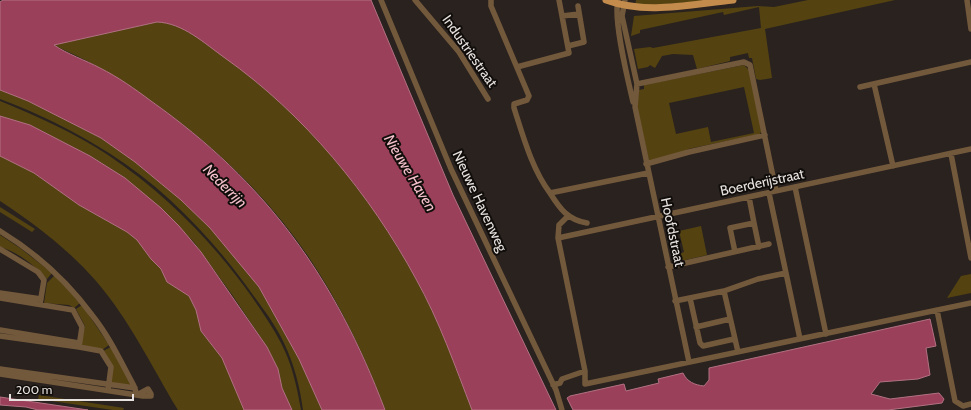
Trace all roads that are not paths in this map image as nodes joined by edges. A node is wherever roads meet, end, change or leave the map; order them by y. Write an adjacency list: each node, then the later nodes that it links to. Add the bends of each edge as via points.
1 (381, 0): 68 (street, Nieuwe Havenweg, via 451,169)
2 (415, 0): 21 (street, Industriestraat, via 459,52)
3 (491, 0): 17 (street, via 491,6)
4 (559, 0): 11 (street)
5 (606, 0): 8 (main road)
6 (733, 0): 8 (main road, via 650,8)
7 (967, 0): 12 (street)
8 (621, 2): 13 (street, Hoofdstraat); 14 (street, Hoofdstraat, via 616,11)
9 (578, 6): 10 (street)
10 (579, 14): 11 (street); 15 (street, via 584,42)
11 (562, 16): 15 (street)
12 (971, 29)
13 (628, 43): 14 (street); 18 (street, Hoofdstraat)
14 (622, 44): 22 (street, Hoofdstraat)
15 (568, 46): 17 (street, via 568,54)
16 (971, 62): 19 (street)
17 (517, 67): 31 (street, via 529,98 516,103 514,108 524,140)
18 (637, 84): 22 (street, Hoofdstraat); 23 (street, via 744,62 750,65)
19 (874, 84): 20 (street); 27 (street)
20 (860, 87)
21 (488, 99)
22 (634, 107): 26 (street, Hoofdstraat)
23 (765, 136): 26 (street); 30 (street)
24 (971, 149): 25 (street, Boerderijstraat)
25 (951, 154): 27 (street, Boerderijstraat); 44 (street)
26 (646, 164): 28 (street, Hoofdstraat)
27 (893, 166): 29 (street, Boerderijstraat)
28 (648, 172): 31 (street); 35 (street, Hoofdstraat)
29 (794, 187): 30 (street, Boerderijstraat); 58 (street)
30 (776, 191): 32 (street, Boerderijstraat)
31 (550, 193): 34 (street, via 559,208)
32 (769, 193): 33 (street, Boerderijstraat); 40 (street)
33 (749, 197): 35 (street, Boerderijstraat); 37 (street)
34 (568, 216): 36 (street); 39 (street, via 559,224)
35 (658, 216): 39 (street, Boerderijstraat); 45 (street, Hoofdstraat)
36 (587, 222)
37 (754, 223): 41 (street); 43 (street, via 730,228)
38 (0, 231): 69 (street, via 50,267 76,293 104,333 136,392)
39 (558, 238): 66 (street)
40 (779, 242): 41 (street); 46 (street)
41 (759, 247): 43 (street)
42 (0, 249): 52 (street, via 38,272 44,280)
43 (735, 252): 45 (street)
44 (971, 258)
45 (668, 267): 51 (street, Hoofdstraat)
46 (786, 273): 47 (street, via 758,279); 61 (street)
47 (724, 291): 50 (street); 55 (street)
48 (0, 293): 52 (street)
49 (0, 298): 52 (street)
50 (690, 298): 51 (street); 56 (street)
51 (676, 301): 64 (street, Hoofdstraat)
52 (40, 302): 62 (street, via 73,310 82,327)
53 (971, 303): 54 (street)
54 (937, 310): 58 (street); 70 (street, via 955,400 963,406)
55 (730, 319): 56 (street); 60 (street)
56 (696, 327): 60 (street, via 703,346)
57 (0, 330): 62 (street)
58 (826, 334): 61 (street)
59 (0, 336): 62 (street)
60 (734, 339): 63 (street)
61 (800, 339): 63 (street)
62 (79, 345): 69 (street, via 101,351 111,367)
63 (738, 352): 64 (street)
64 (689, 362): 66 (street, via 585,384)
65 (0, 369): 69 (street)
66 (585, 371): 68 (street)
67 (0, 374): 69 (street)
68 (553, 385): 71 (street, Nieuwe Havenweg)
69 (108, 387)
70 (971, 404)
71 (562, 410)

